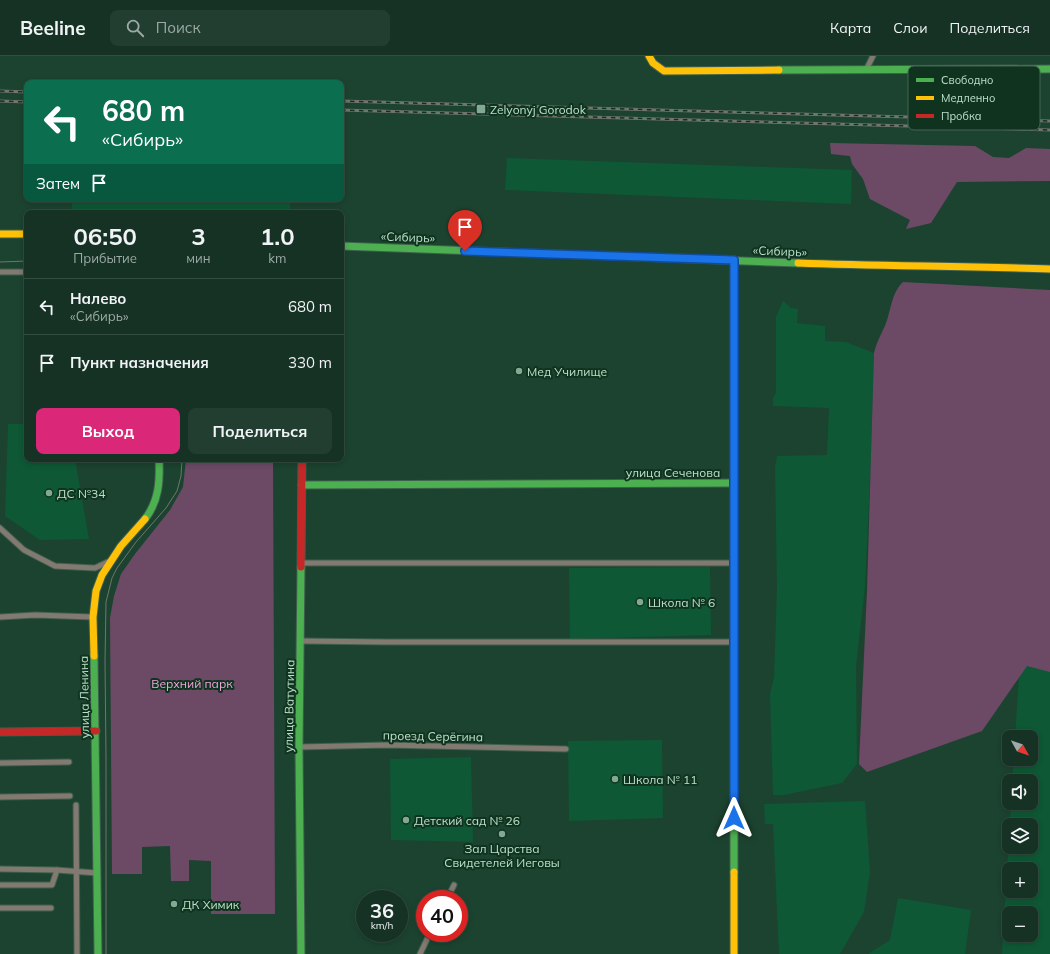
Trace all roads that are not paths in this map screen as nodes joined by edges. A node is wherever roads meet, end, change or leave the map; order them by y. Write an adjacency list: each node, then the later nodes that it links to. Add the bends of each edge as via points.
1 (649, 56): 5 (street, via 653,63 664,71)
2 (873, 56): 5 (street)
3 (1040, 69): 4 (street)
4 (1050, 69)
5 (866, 70): 6 (street)
6 (908, 70)
7 (0, 234): 8 (street)
8 (24, 234)
9 (344, 246): 10 (street, «Сибирь»)
10 (734, 260): 11 (street, «Сибирь»); 16 (street)
11 (1050, 270)
12 (0, 272): 13 (street)
13 (24, 272)
14 (159, 462): 19 (street, улица Ленина, via 160,478 152,510)
15 (302, 462): 17 (street, улица Ватутина)
16 (734, 483): 17 (street, улица Сеченова); 20 (street)
17 (302, 485): 21 (street, улица Ватутина)
18 (0, 528): 19 (street, via 24,550 55,566 95,568)
19 (110, 561): 23 (street, улица Ленина, via 96,591)
20 (734, 562): 21 (street); 25 (street)
21 (301, 563): 24 (street, улица Ватутина)
22 (0, 617): 23 (street)
23 (93, 617): 26 (street, улица Ленина)
24 (300, 641): 25 (street); 28 (street, улица Ватутина)
25 (734, 642): 49 (street)
26 (96, 731): 27 (street); 38 (street, улица Ленина)
27 (0, 732)
28 (299, 747): 29 (street, проезд Серёгина, via 387,745); 47 (street, улица Ватутина)
29 (566, 749)
30 (0, 762): 31 (street)
31 (69, 762)
32 (70, 796): 33 (street)
33 (0, 797)
34 (76, 805): 37 (street)
35 (0, 869): 36 (street)
36 (57, 870): 37 (street); 39 (street, via 52,885)
37 (77, 871): 38 (street); 45 (street)
38 (97, 873): 46 (street, улица Ленина)
39 (0, 885)
40 (454, 885): 41 (street)
41 (452, 890)
42 (0, 908): 43 (street)
43 (51, 908)
44 (426, 942): 48 (street)
45 (77, 954)
46 (98, 954)
47 (301, 954)
48 (420, 954)
49 (734, 954)

